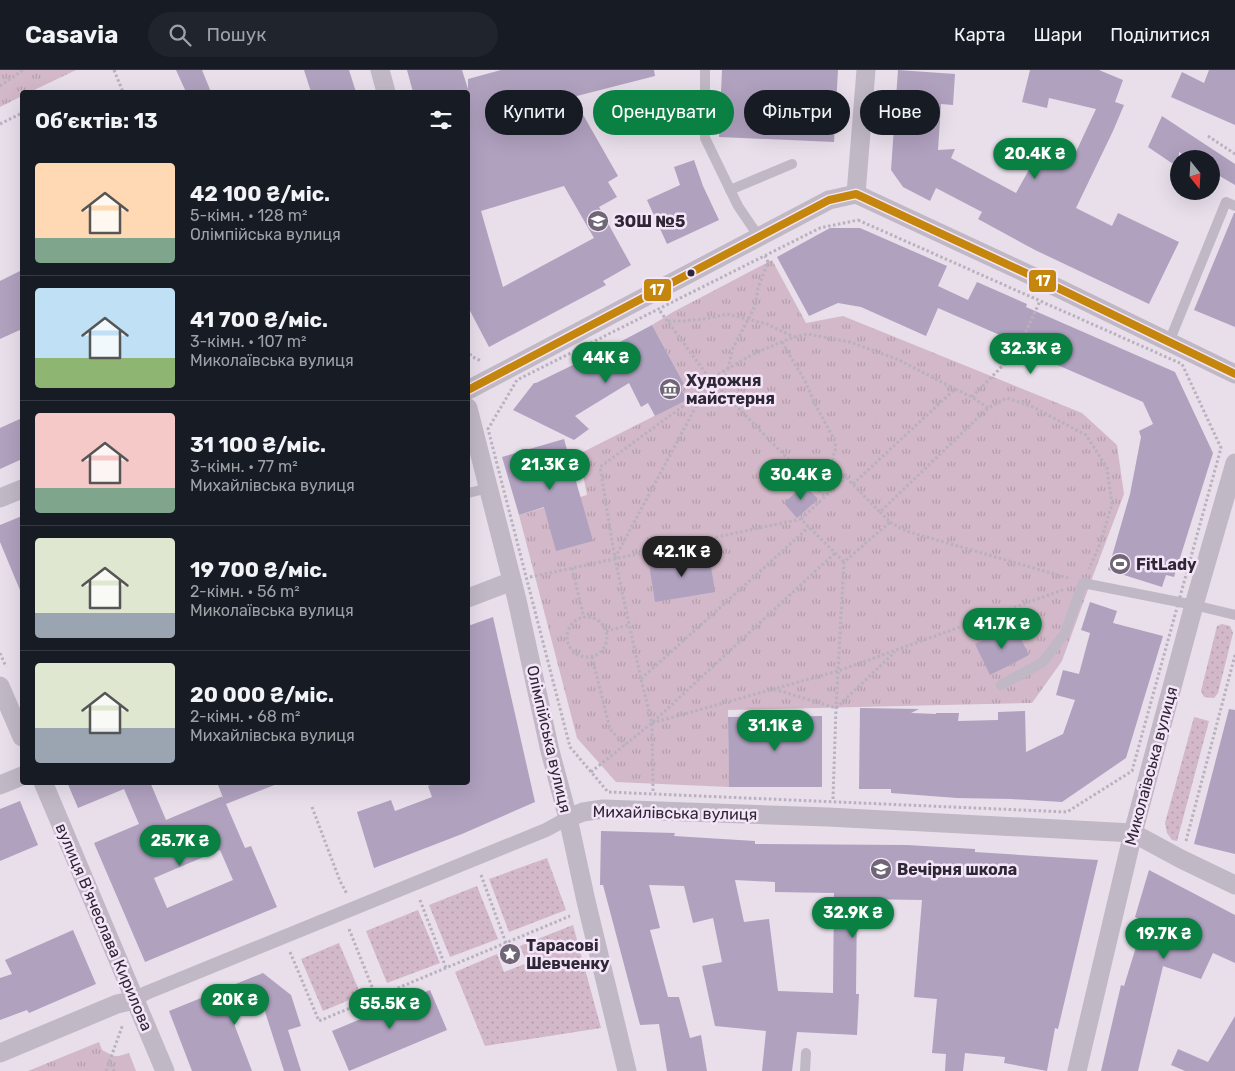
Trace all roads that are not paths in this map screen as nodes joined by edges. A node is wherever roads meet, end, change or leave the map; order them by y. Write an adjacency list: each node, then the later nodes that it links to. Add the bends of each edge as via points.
1 (380, 70): 4 (street)
2 (705, 70): 6 (lane, via 704,138)
3 (866, 70): 7 (street)
4 (385, 90)
5 (792, 164): 6 (lane)
6 (730, 190): 9 (lane)
7 (856, 194): 9 (street, via 829,200); 10 (street)
8 (1235, 206): 10 (lane, via 1226,202)
9 (759, 237): 12 (street)
10 (1169, 342): 11 (street)
11 (1235, 374)
12 (470, 389)
13 (470, 416): 15 (street, Олімпійська вулиця)
14 (1235, 463): 21 (street, Миколаївська вулиця)
15 (488, 488): 17 (lane); 19 (street, Олімпійська вулиця)
16 (20, 490): 18 (street)
17 (470, 493)
18 (0, 498)
19 (520, 579): 20 (street); 29 (street, Олімпійська вулиця, via 550,751)
20 (470, 597)
21 (1187, 603): 22 (lane); 23 (lane, via 1083,583 1065,633 1043,662); 30 (street, Миколаївська вулиця)
22 (1235, 615)
23 (1001, 685)
24 (0, 686): 25 (street)
25 (20, 732)
26 (20, 777): 27 (street)
27 (0, 785)
28 (44, 785): 32 (street, вулиця В'ячеслава Кирилова)
29 (568, 818): 30 (street, Михайлівська вулиця, via 583,812 623,810 828,816); 32 (street, Михайлівська вулиця, via 546,830); 36 (street, Олімпійська вулиця)
30 (1133, 833): 31 (street, Михайлівська вулиця); 38 (street, Миколаївська вулиця)
31 (1235, 885)
32 (135, 1000): 33 (street, Михайлівська вулиця, via 117,1004); 35 (street, вулиця В'ячеслава Кирилова)
33 (0, 1053)
34 (806, 1053): 37 (lane)
35 (165, 1071)
36 (627, 1071)
37 (805, 1071)
38 (1077, 1071)

